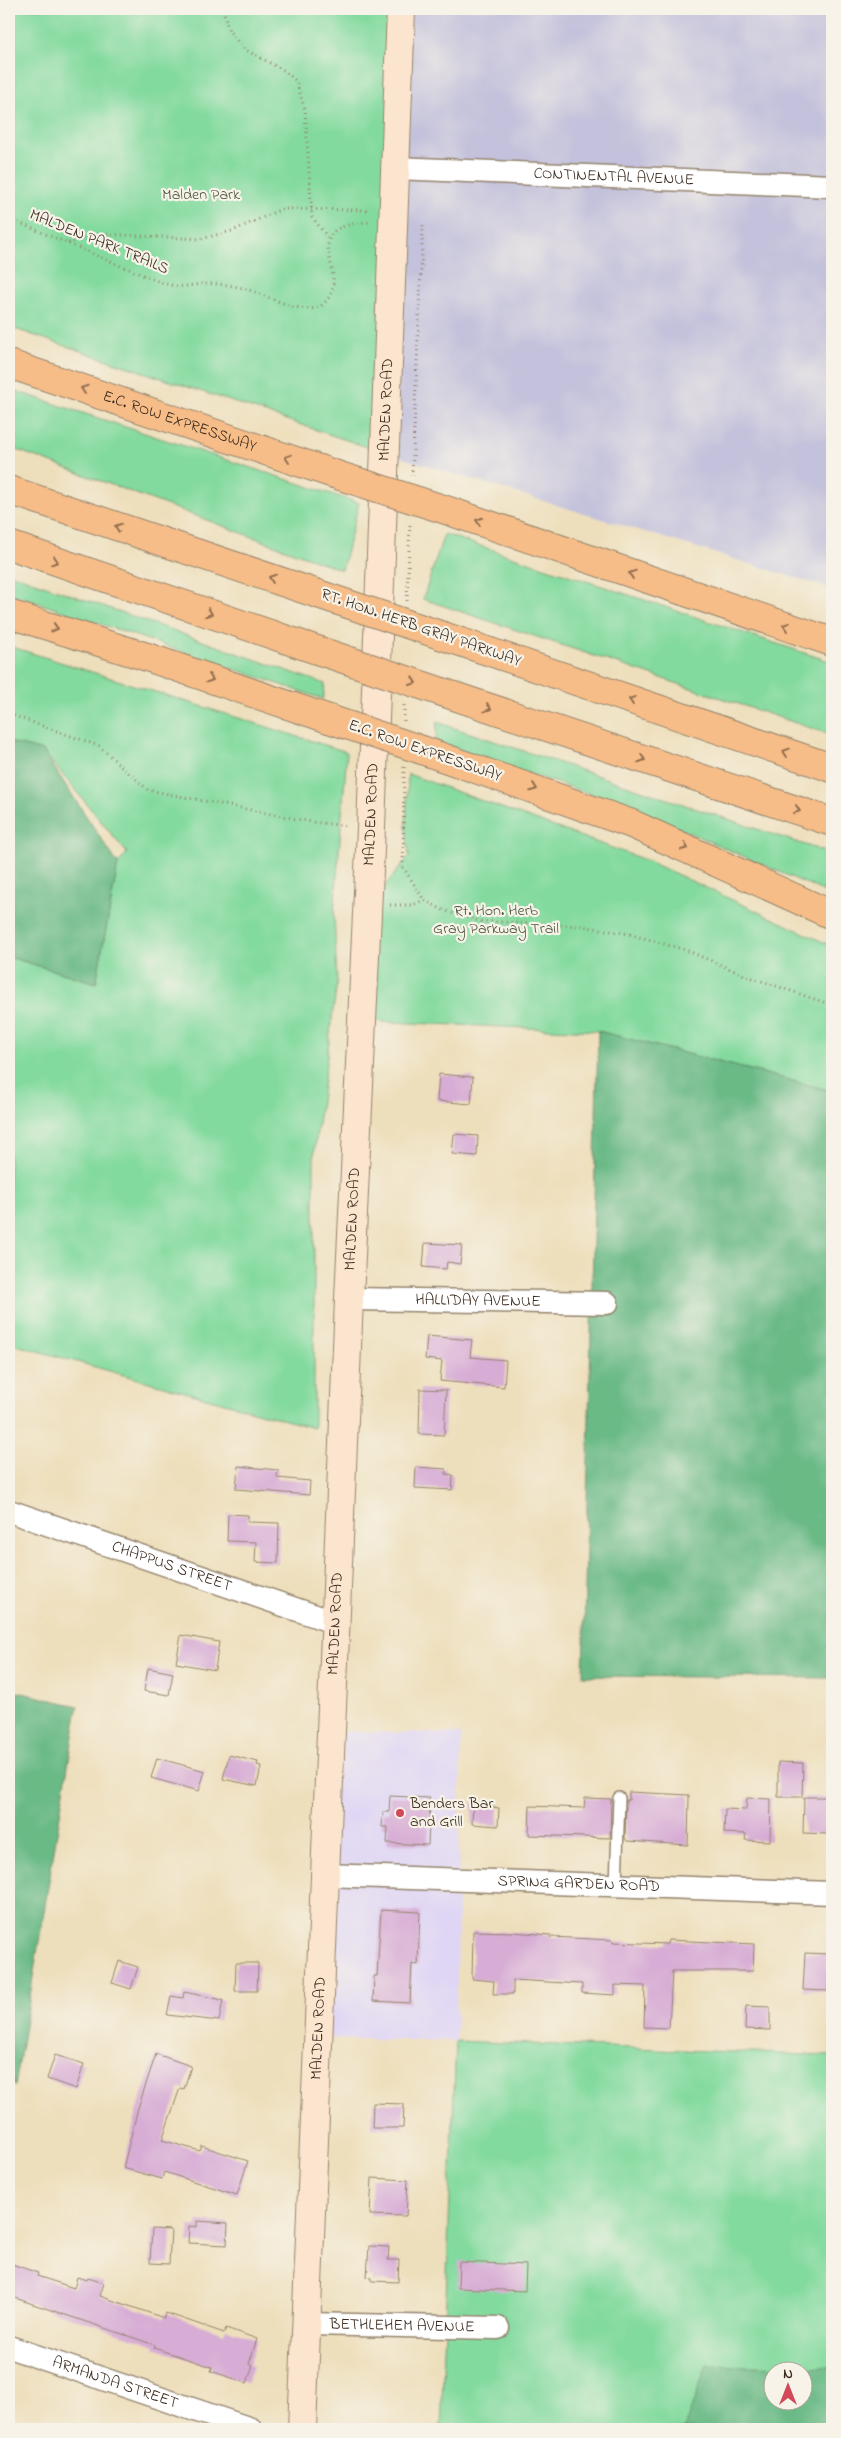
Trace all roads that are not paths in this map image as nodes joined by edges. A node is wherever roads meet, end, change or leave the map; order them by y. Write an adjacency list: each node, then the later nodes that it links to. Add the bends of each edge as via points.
1 (401, 9): 2 (main road, MALDEN ROAD)
2 (395, 168): 3 (street, CONTINENTAL AVENUE); 12 (main road, MALDEN ROAD, via 372,828)
3 (832, 186)
4 (9, 364): 8 (highway, E.C. ROW EXPRESSWAY, one-way to 4, bridge)
5 (9, 490): 9 (highway, RT. HON. HERB GRAY PARKWAY, one-way to 5, bridge)
6 (9, 545): 10 (highway, one-way to 10, bridge)
7 (9, 614): 11 (highway, E.C. ROW EXPRESSWAY, one-way to 11, bridge, via 329,719 413,754 632,824)
8 (832, 642)
9 (832, 768)
10 (832, 822)
11 (832, 914)
12 (349, 1299): 13 (street, HALLIDAY AVENUE); 15 (main road, MALDEN ROAD)
13 (607, 1302)
14 (9, 1512): 15 (street, CHAPPUS STREET)
15 (336, 1623): 17 (main road, MALDEN ROAD)
16 (620, 1798): 18 (lane)
17 (325, 1875): 18 (street, SPRING GARDEN ROAD); 20 (main road, MALDEN ROAD)
18 (616, 1885): 19 (street, SPRING GARDEN ROAD)
19 (832, 1893)
20 (307, 2324): 21 (street, BETHLEHEM AVENUE); 24 (main road, MALDEN ROAD)
21 (498, 2328)
22 (9, 2347): 23 (street, ARMANDA STREET)
23 (251, 2429)
24 (302, 2429)

